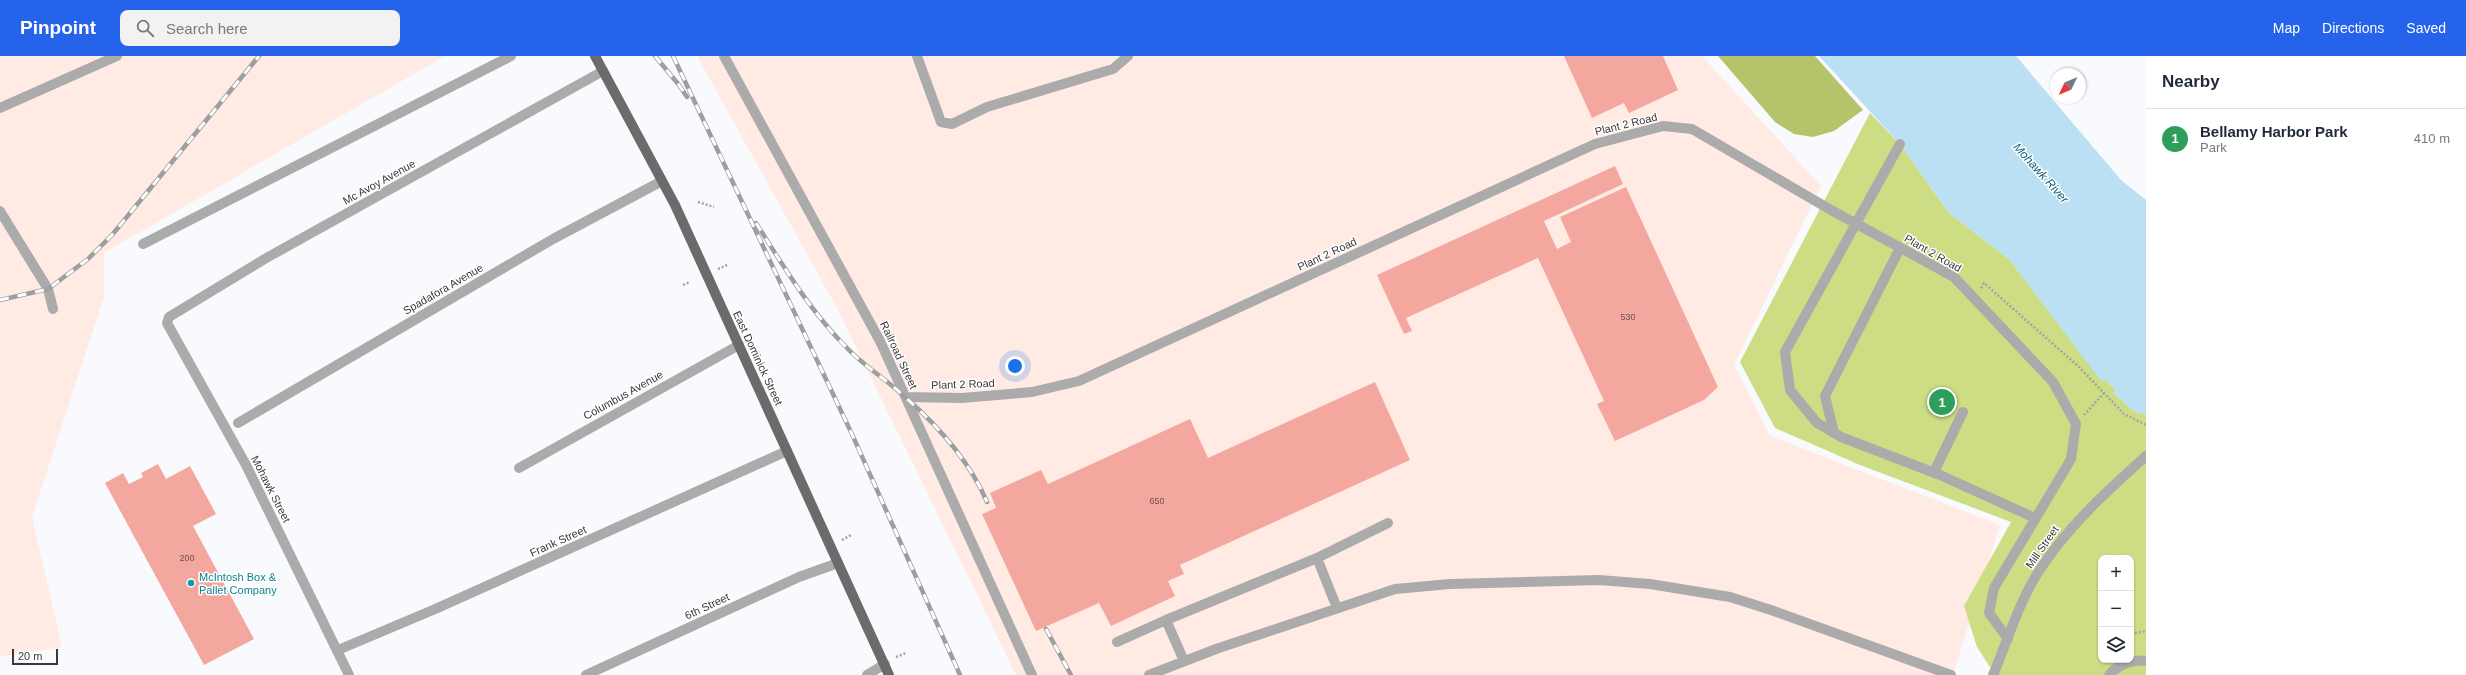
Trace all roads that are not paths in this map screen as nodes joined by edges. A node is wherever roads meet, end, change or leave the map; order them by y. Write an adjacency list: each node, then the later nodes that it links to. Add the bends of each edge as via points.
1 (117, 56): 8 (street)
2 (511, 56): 13 (street)
3 (594, 56): 7 (main road, East Dominick Street)
4 (724, 56): 18 (street, Railroad Street, via 880,341)
5 (917, 56): 6 (street, via 941,122 952,124 987,107 1113,69)
6 (1128, 56)
7 (603, 71): 10 (main road, East Dominick Street); 16 (street, Mc Avoy Avenue, via 268,257)
8 (0, 108)
9 (1900, 144): 12 (street)
10 (662, 181): 17 (main road, East Dominick Street); 20 (street, Spadafora Avenue, via 546,243)
11 (0, 211): 15 (street, via 48,288)
12 (1857, 224): 14 (street, Plant 2 Road); 18 (street, Plant 2 Road, via 1692,128 1663,126 1595,144 1080,381 1032,392 962,398); 21 (street, via 1785,352 1790,390 1817,423)
13 (143, 244)
14 (1900, 248): 21 (street, via 1825,396); 26 (street, Plant 2 Road, via 1954,277 2053,382 2076,424 2071,459)
15 (53, 309)
16 (169, 317): 34 (street, Mohawk Street, via 167,323 246,465)
17 (739, 345): 22 (main road, East Dominick Street); 24 (street, Columbus Avenue)
18 (906, 397): 42 (street, Railroad Street)
19 (1963, 412): 25 (street)
20 (238, 423)
21 (1834, 434): 25 (street)
22 (787, 451): 29 (main road, East Dominick Street); 34 (street, Frank Street)
23 (2146, 456): 32 (street, Mill Street, via 2066,534 2036,575)
24 (519, 468)
25 (1934, 472): 26 (street)
26 (2035, 518): 32 (street, via 1994,588 1989,613)
27 (1388, 523): 28 (street)
28 (1317, 558): 30 (street); 31 (street)
29 (838, 563): 37 (main road, East Dominick Street); 39 (street, 6th Street, via 799,577)
30 (1336, 608): 35 (street); 44 (street, via 1395,589 1450,584 1599,580 1650,584 1730,597)
31 (1166, 620): 33 (street); 35 (street)
32 (2008, 638): 45 (street, Mill Street)
33 (1118, 642)
34 (338, 650): 38 (street, Mohawk Street)
35 (1184, 661): 43 (street)
36 (2146, 661): 46 (street, via 2139,660 2115,668)
37 (885, 664): 40 (street); 41 (main road, East Dominick Street)
38 (349, 675)
39 (586, 675)
40 (867, 675)
41 (890, 675)
42 (1032, 675)
43 (1149, 675)
44 (1951, 675)
45 (1993, 675)
46 (2109, 675)

